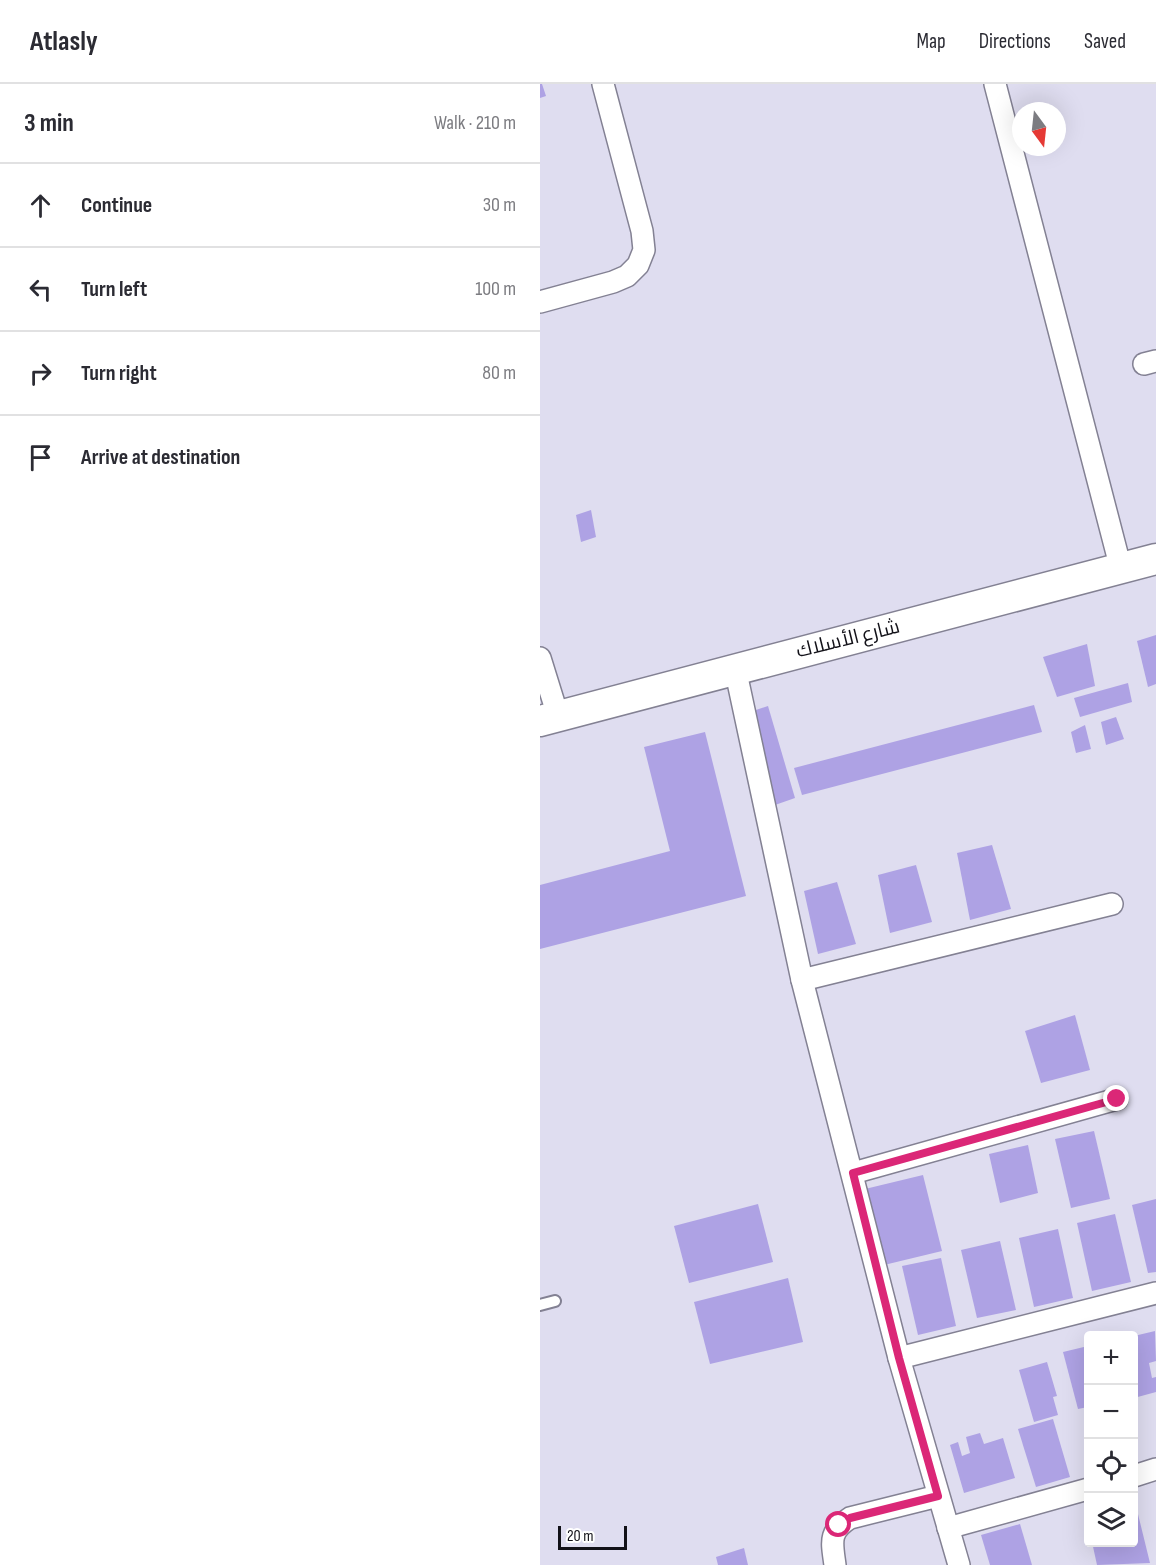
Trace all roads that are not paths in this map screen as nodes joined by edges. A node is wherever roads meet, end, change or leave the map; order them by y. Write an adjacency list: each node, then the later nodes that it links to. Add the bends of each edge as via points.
1 (603, 84): 3 (street, via 644,250 638,265 627,276)
2 (994, 84): 5 (street)
3 (540, 302)
4 (1156, 559): 5 (street, شارع الأسلاك)
5 (1121, 569): 7 (street, شارع الأسلاك)
6 (540, 658): 8 (street)
7 (735, 668): 8 (street, شارع الأسلاك); 10 (street)
8 (549, 718)
9 (1112, 904): 10 (street)
10 (802, 980): 12 (street)
11 (1117, 1099): 12 (street)
12 (853, 1173): 16 (street)
13 (1156, 1293): 16 (street)
14 (555, 1301): 15 (lane)
15 (540, 1305)
16 (899, 1358): 20 (street)
17 (1156, 1469): 18 (street)
18 (1138, 1475)
19 (1084, 1489): 21 (street)
20 (938, 1496): 21 (street); 22 (street, via 850,1518 839,1525 832,1537)
21 (948, 1528): 23 (street)
22 (835, 1565)
23 (959, 1565)

